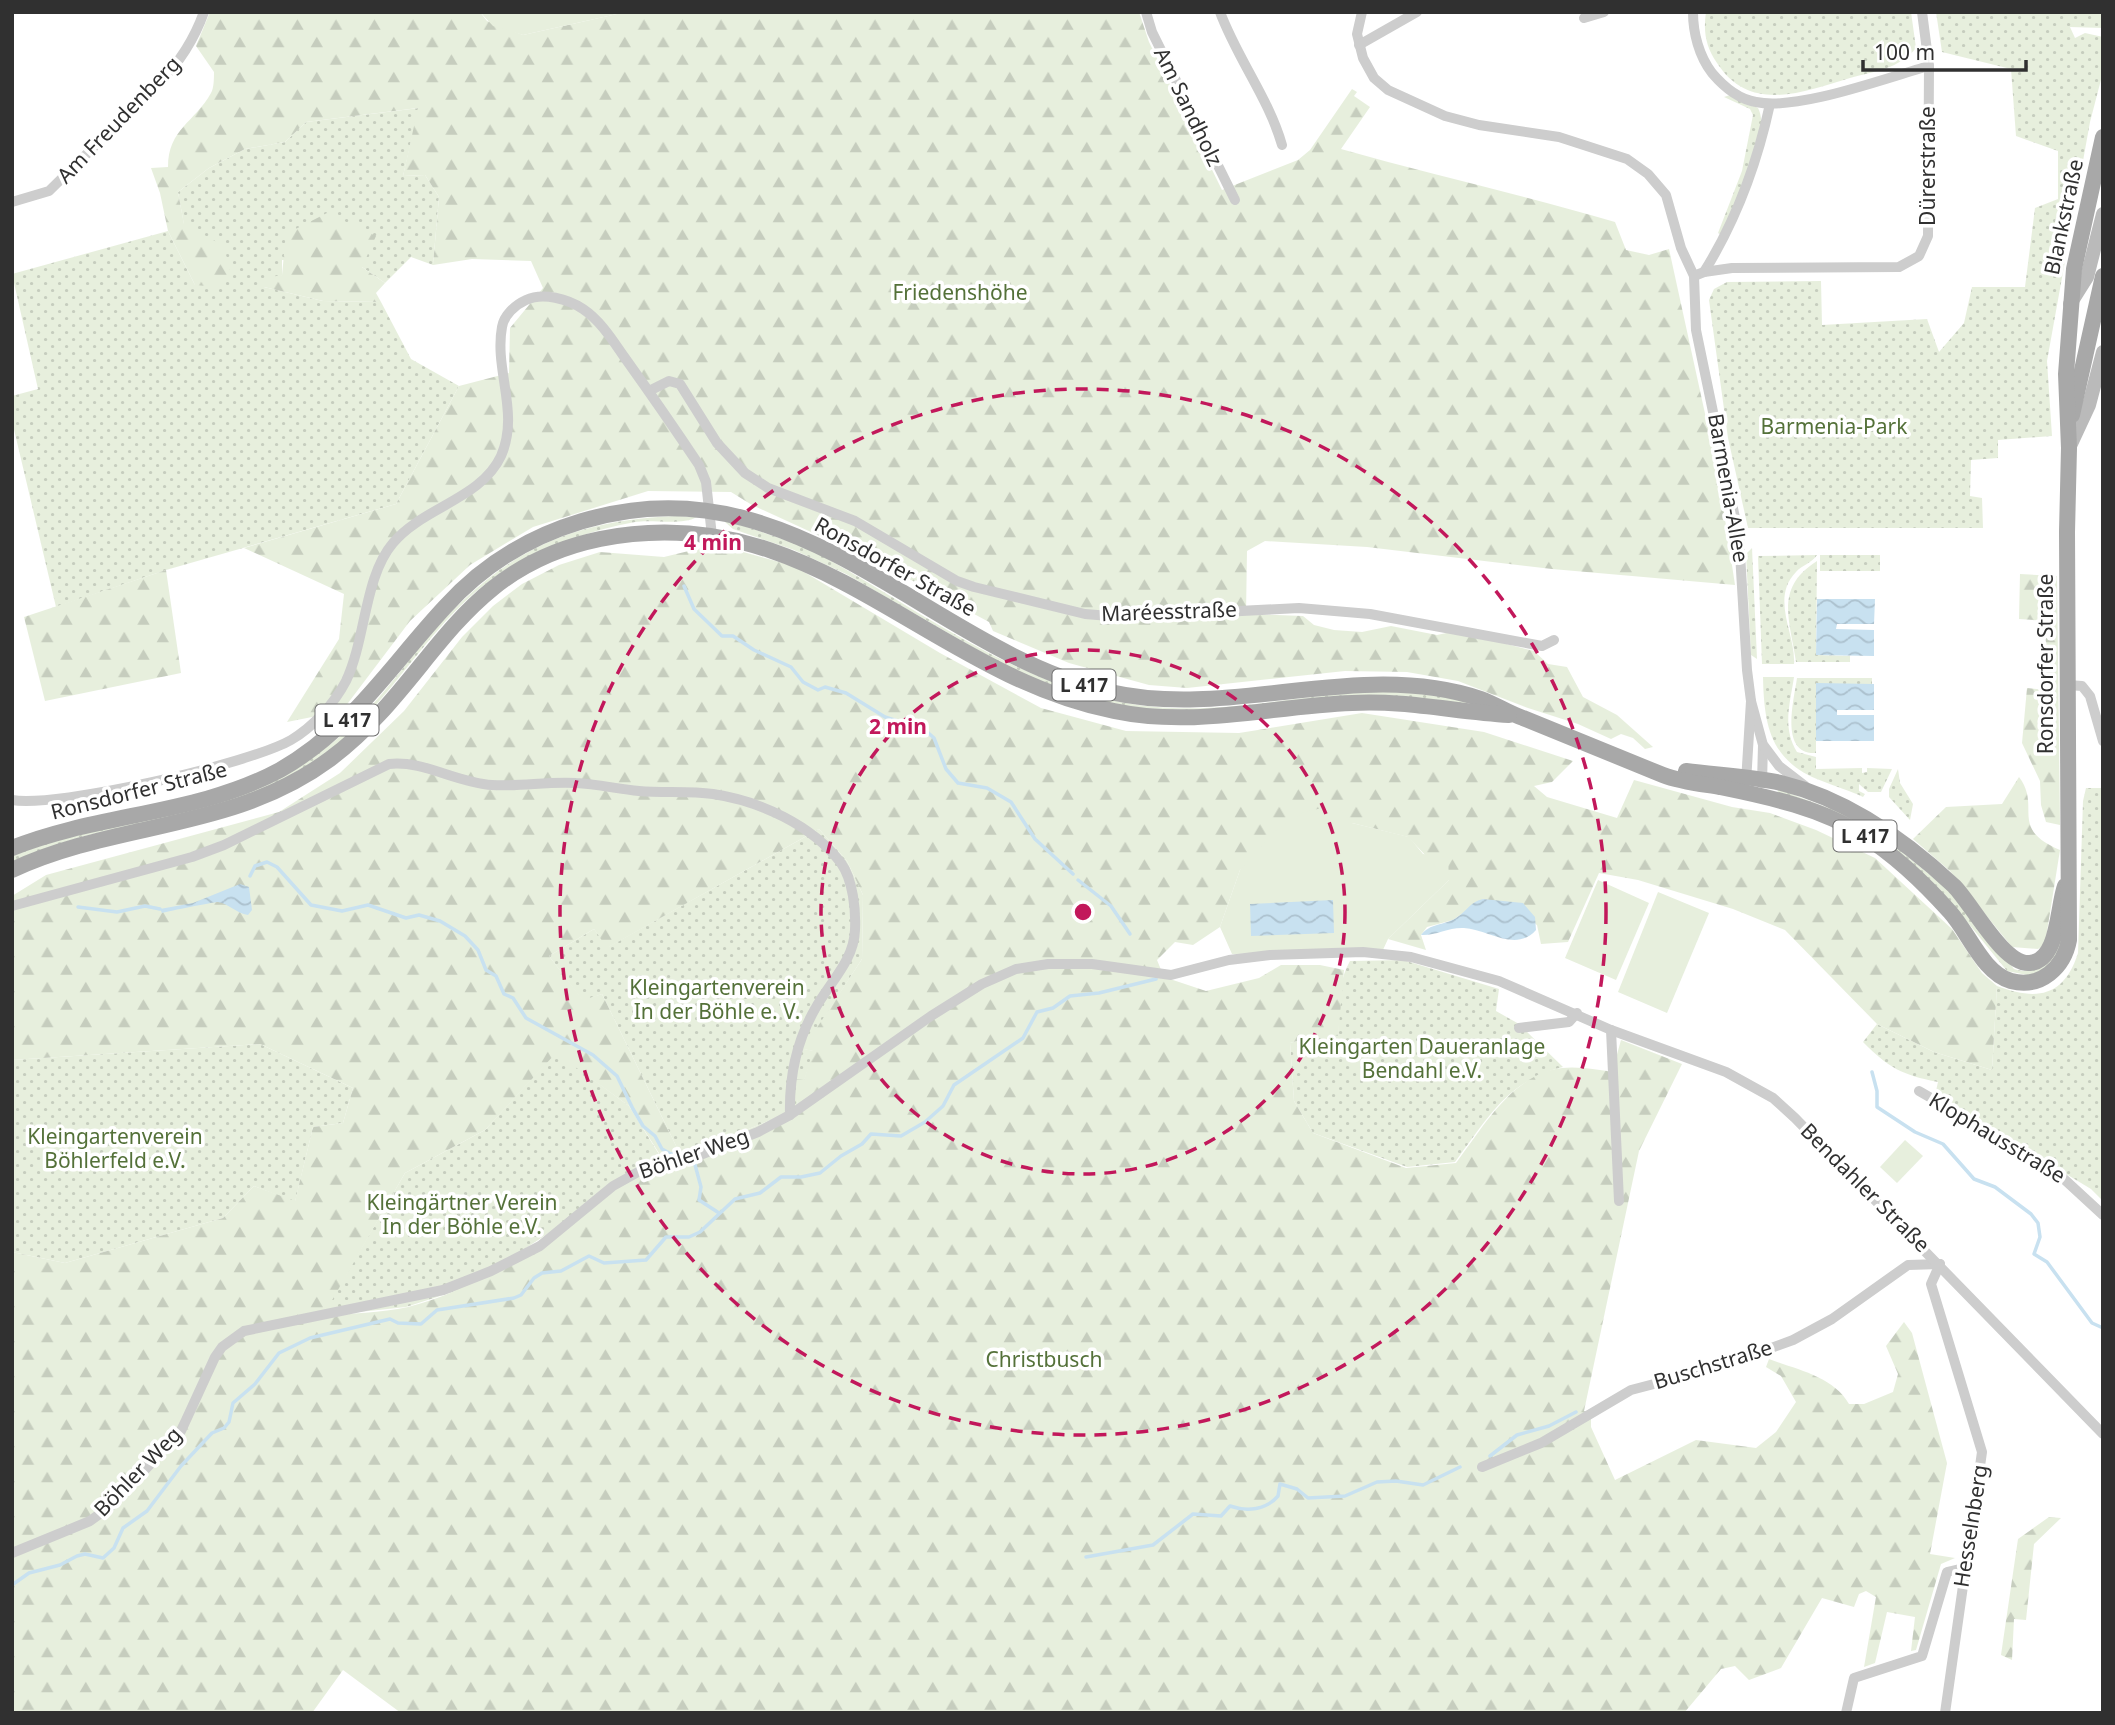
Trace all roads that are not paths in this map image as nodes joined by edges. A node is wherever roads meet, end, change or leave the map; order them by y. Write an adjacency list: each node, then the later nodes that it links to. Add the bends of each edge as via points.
1 (204, 12): 16 (street, Am Freudenberg, via 182,56 159,83 49,191)
2 (1146, 12): 15 (street, Am Sandholz, via 1152,33)
3 (1220, 12): 14 (street)
4 (1362, 12): 10 (street)
5 (1417, 12): 10 (street)
6 (1604, 12): 9 (street)
7 (1693, 12): 12 (street, via 1699,48 1719,81 1735,94)
8 (1922, 12): 11 (street, Dürerstraße)
9 (1584, 18)
10 (1359, 45): 19 (street, via 1368,69 1381,85 1437,112 1479,125 1559,137 1638,166 1666,195)
11 (1929, 66): 12 (street); 18 (street, Dürerstraße, via 1928,236 1919,256 1899,267)
12 (1770, 104): 18 (street, via 1741,202)
13 (2103, 137): 21 (main road, Blankstraße)
14 (1282, 145)
15 (1235, 200)
16 (12, 202)
17 (2103, 214): 21 (street, Ronsdorfer Straße / L 417, via 2087,277)
18 (1704, 272): 19 (street, Dürerstraße)
19 (1694, 276): 30 (street, Barmenia-Allee, via 1696,330 1739,537)
20 (2102, 280): 24 (main road)
21 (2069, 306): 24 (main road, Ronsdorfer Straße / L 417)
22 (2103, 352): 24 (street, Ronsdorfer Straße / L 417)
23 (649, 391): 26 (street, via 699,465); 28 (street, Maréesstraße, via 669,381 680,384 717,443 745,473 768,488 855,521 974,587 1105,616 1298,608 1370,614 1542,646); 36 (street, via 583,309 545,296 519,303 501,330 510,412 503,452 490,474 410,526 383,556 354,660 333,702 316,720 294,738 258,755 65,800)
24 (2077, 400): 25 (street, Ronsdorfer Straße / L 417); 25 (main road, Ronsdorfer Straße / L 417, via 2069,424)
25 (2069, 448): 29 (main road, Ronsdorfer Straße / L 417)
26 (710, 511): 27 (street); 31 (main road, Ronsdorfer Straße / L 417, via 806,540 1007,653 1103,690 1189,701 1326,686 1396,684 1473,696); 37 (main road, Ronsdorfer Straße / L 417, via 612,514 530,541 456,594 353,715 294,762 221,795 55,833)
27 (712, 536): 31 (main road, Ronsdorfer Straße / L 417, via 752,543 813,565 1005,673 1112,711 1211,719 1373,702); 38 (main road, Ronsdorfer Straße / L 417, via 625,535 568,548 531,563 477,600 360,734 295,782 218,814 66,849)
28 (1554, 640)
29 (2068, 685): 32 (street, via 2082,686 2090,696); 39 (main road, Ronsdorfer Straße / L 417)
30 (1751, 701): 33 (street, Barmenia-Allee); 34 (street, Barmenia-Allee)
31 (1515, 715): 34 (main road, Ronsdorfer Straße / L 417, via 1667,777)
32 (2103, 741)
33 (1763, 746): 34 (street, Barmenia-Allee); 35 (street, Barmenia-Allee, via 1779,766)
34 (1753, 787): 35 (main road, Ronsdorfer Straße / L 417); 39 (main road, Ronsdorfer Straße / L 417, via 1823,814 1888,853 1947,908 1997,975 2012,981 2035,981 2063,960 2069,940)
35 (1814, 793): 39 (main road, Ronsdorfer Straße / L 417, via 1863,816 1903,844 1956,889 1999,944 2021,963 2036,962 2051,949)
36 (12, 800)
37 (12, 848)
38 (12, 870)
39 (2067, 880)
40 (12, 906): 46 (street, via 213,849 388,764 414,765 487,785 579,783 711,794 750,803 790,820 841,863 853,900 853,948 804,1031 789,1086)
41 (1171, 975): 42 (street, Bendahler Straße, via 1270,955 1393,954 1499,981); 46 (street, Böhler Weg, via 1092,964 1016,969 931,1016)
42 (1577, 1013): 43 (street, via 1569,1022); 44 (street, Bendahler Straße)
43 (1519, 1028)
44 (1611, 1030): 47 (street); 49 (street, Bendahler Straße, via 1726,1072 1773,1098)
45 (1919, 1091): 48 (street, Klophausstraße, via 2052,1168)
46 (790, 1115): 52 (street, Böhler Weg, via 695,1157 646,1167 613,1186 540,1246 443,1290 244,1331 215,1357 181,1431 111,1505 90,1521)
47 (1619, 1201)
48 (2103, 1215)
49 (1940, 1264): 50 (street, Bendahler Straße); 51 (street, Buschstraße, via 1908,1265 1832,1319 1793,1340 1720,1367 1631,1390 1541,1443); 53 (street, Hesselnberg, via 1931,1284 1982,1452)
50 (2103, 1434)
51 (1482, 1467)
52 (12, 1553)
53 (1965, 1568): 54 (street, via 1947,1572 1922,1656 1854,1678); 55 (street, Hesselnberg)
54 (1846, 1713)
55 (1945, 1713)

